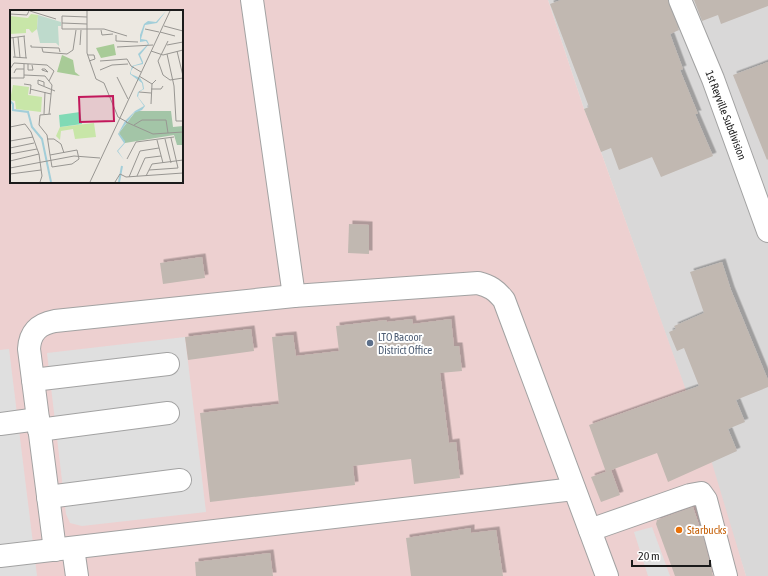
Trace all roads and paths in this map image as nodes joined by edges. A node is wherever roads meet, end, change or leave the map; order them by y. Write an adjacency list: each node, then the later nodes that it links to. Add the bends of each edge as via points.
1 (252, 0): 4 (street)
2 (680, 0): 3 (street, 1st Reyville Subdivision, via 713,79)
3 (768, 231)
4 (294, 296): 6 (street, via 48,322 35,330 29,342); 11 (street, via 478,283 497,291 504,300)
5 (168, 364): 6 (street)
6 (33, 380): 9 (street)
7 (168, 412): 9 (street)
8 (0, 424): 9 (street)
9 (39, 425): 12 (street)
10 (180, 480): 12 (street)
11 (574, 489): 13 (street); 14 (street)
12 (48, 497): 14 (street)
13 (590, 530): 17 (street); 18 (street, via 690,495 701,494 706,500)
14 (64, 549): 15 (street); 16 (street)
15 (0, 556)
16 (77, 576)
17 (607, 576)
18 (726, 576)

